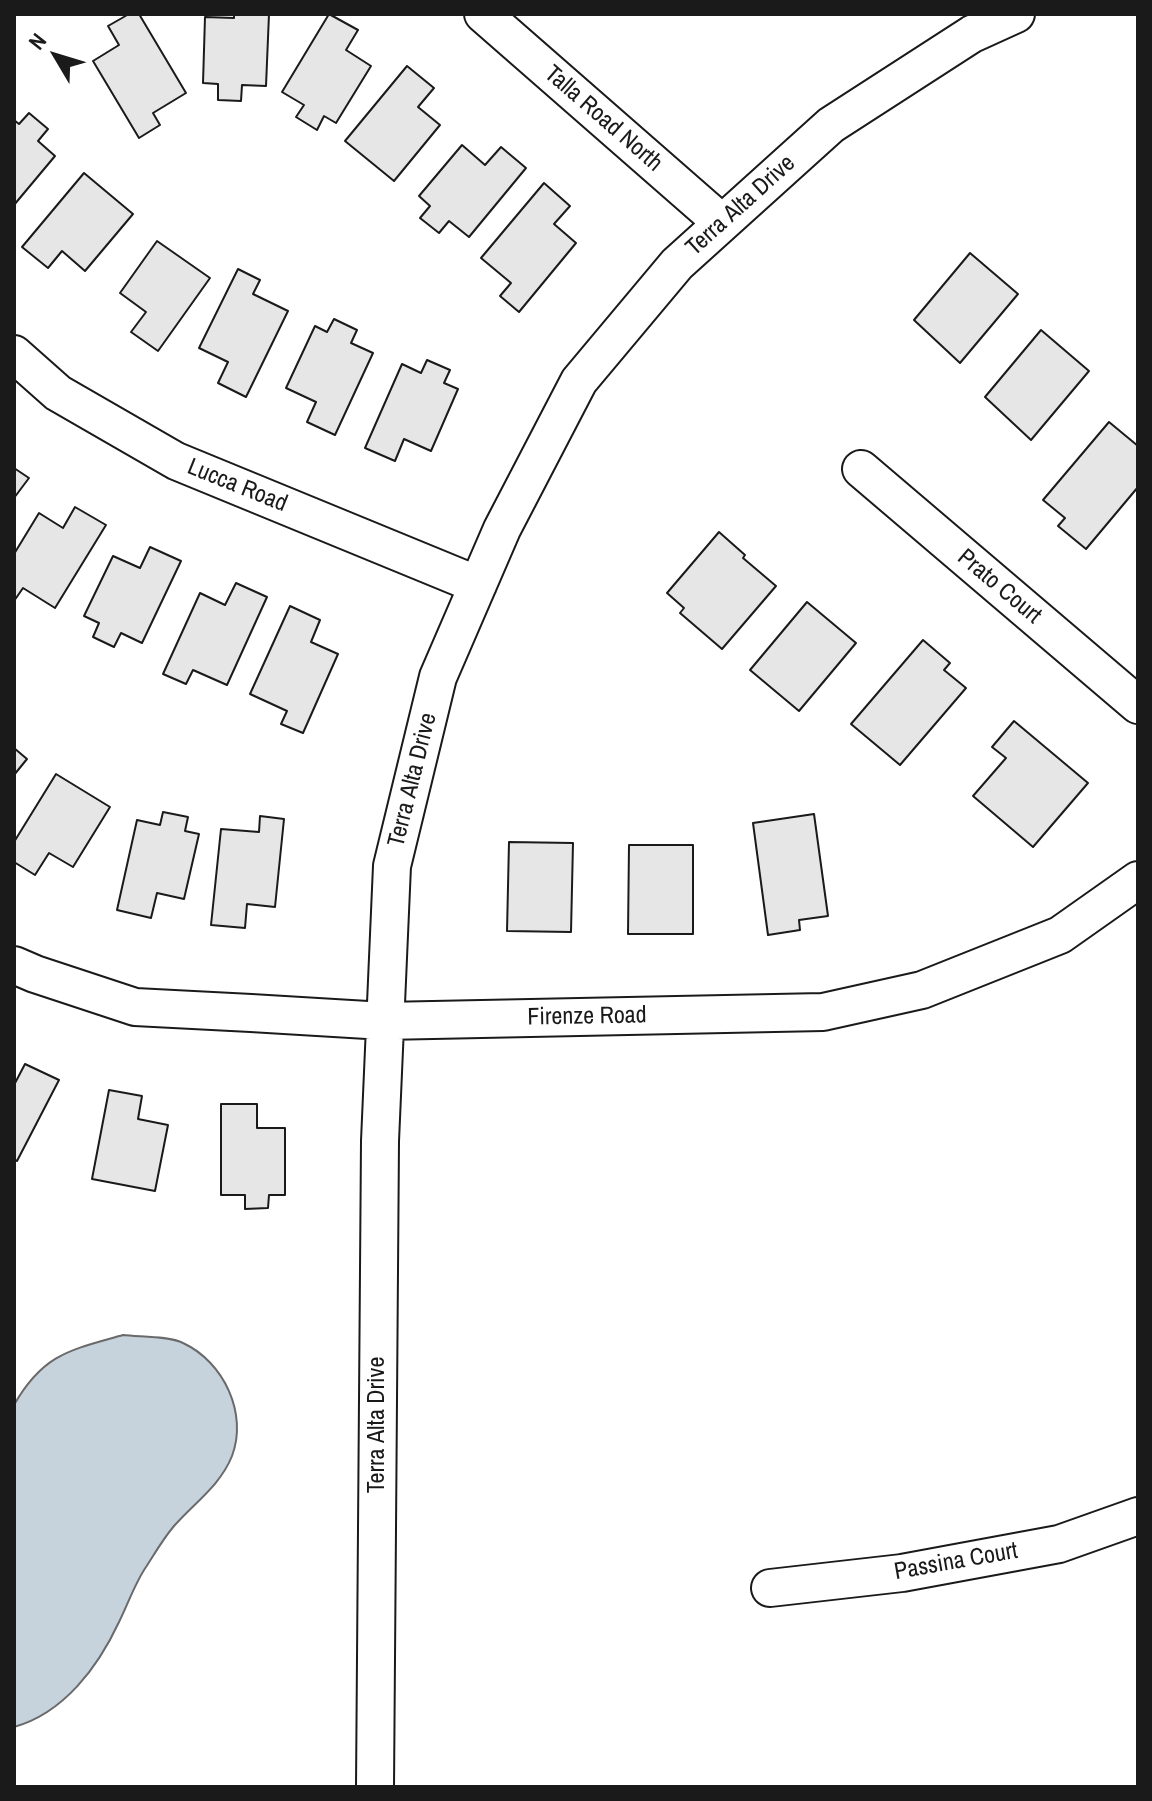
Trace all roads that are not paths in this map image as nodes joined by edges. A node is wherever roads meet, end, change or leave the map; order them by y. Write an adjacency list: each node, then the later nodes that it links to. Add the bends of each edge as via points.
1 (483, 14): 4 (street, Talla Road North)
2 (1016, 14): 3 (street, Terra Alta Drive)
3 (966, 24): 4 (street, Terra Alta Drive, via 831,125)
4 (722, 223): 7 (street, Terra Alta Drive, via 677,264 579,381)
5 (14, 354): 7 (street, Lucca Road, via 58,393 176,461)
6 (861, 469): 8 (street, Prato Court)
7 (478, 585): 11 (street, Terra Alta Drive, via 438,677 392,866)
8 (1138, 705)
9 (1138, 880): 11 (street, Firenze Road, via 1060,935 922,990 823,1012)
10 (14, 965): 11 (street, Firenze Road, via 135,1007)
11 (384, 1021): 14 (street, Terra Alta Drive)
12 (1138, 1516): 13 (street, Passina Court, via 1059,1544 902,1573)
13 (770, 1588)
14 (375, 1787)

